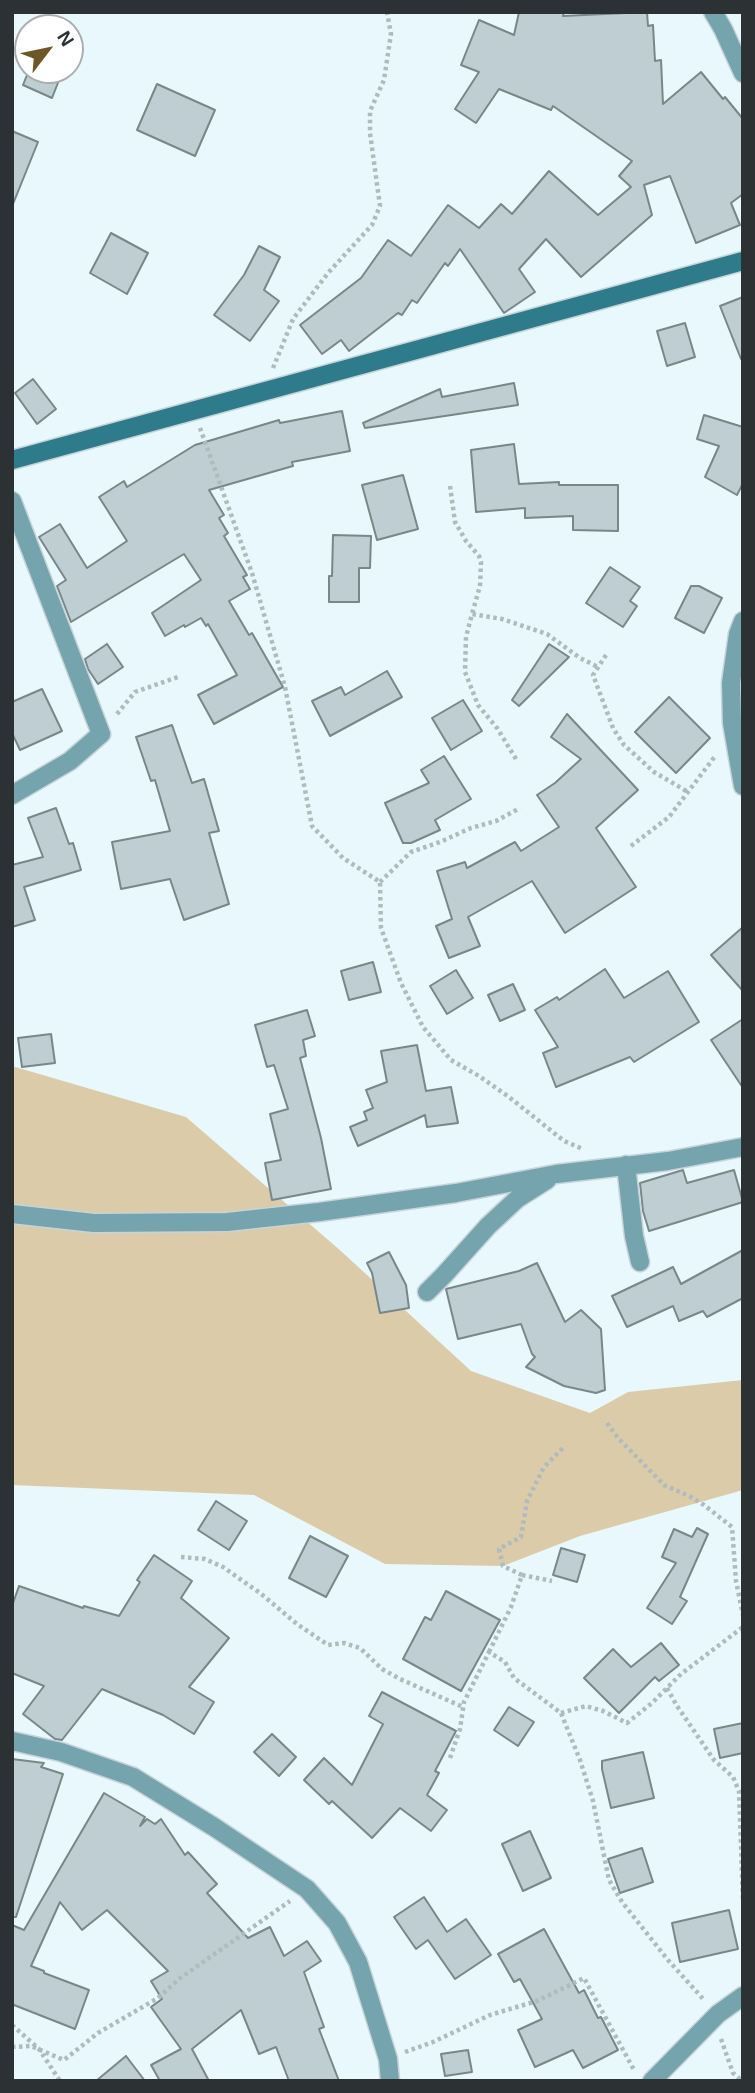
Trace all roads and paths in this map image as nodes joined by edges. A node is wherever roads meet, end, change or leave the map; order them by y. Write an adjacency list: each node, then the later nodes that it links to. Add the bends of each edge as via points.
1 (387, 12): 5 (path, via 391,34 384,80 370,111 380,206 372,225 293,319)
2 (713, 12): 3 (street)
3 (743, 73)
4 (743, 261): 5 (street)
5 (262, 391): 6 (street)
6 (194, 410): 7 (street); 23 (path, via 252,573 285,687 312,826 342,858)
7 (12, 460)
8 (450, 486): 10 (path, via 455,523 481,562)
9 (12, 501): 16 (street)
10 (472, 614): 13 (path, via 547,634); 17 (path, via 465,672 478,705)
11 (743, 621): 15 (street, via 731,683)
12 (606, 654): 13 (path)
13 (598, 667): 19 (path, via 593,675 624,746 654,772)
14 (178, 677): 16 (path, via 135,692)
15 (732, 723): 18 (street); 19 (path)
16 (101, 734): 20 (street, via 69,761)
17 (516, 759)
18 (743, 786)
19 (688, 792): 22 (path, via 669,817)
20 (12, 795)
21 (520, 808): 23 (path, via 411,852)
22 (631, 846)
23 (380, 882): 25 (path, via 381,928 422,1027 451,1060 509,1097 564,1141)
24 (743, 1147): 26 (street)
25 (589, 1151)
26 (626, 1165): 27 (street); 29 (street)
27 (556, 1174): 28 (street, via 456,1193 227,1222 94,1223); 30 (street, via 517,1199)
28 (12, 1214)
29 (640, 1262)
30 (426, 1292)
31 (607, 1423): 36 (path, via 664,1485 696,1500 732,1527)
32 (565, 1446): 34 (path, via 544,1467 527,1501 521,1537 499,1549 503,1566)
33 (181, 1557): 40 (path, via 205,1559 223,1567 328,1645 360,1648 382,1670)
34 (522, 1576): 35 (path); 38 (path)
35 (552, 1581)
36 (743, 1615)
37 (743, 1627): 39 (path)
38 (489, 1653): 40 (path); 41 (path)
39 (667, 1688): 41 (path, via 627,1723 586,1706); 45 (path, via 739,1791)
40 (463, 1707): 43 (path)
41 (561, 1713): 47 (path, via 593,1801 609,1880 667,1960)
42 (12, 1741): 44 (street, via 133,1777)
43 (450, 1758)
44 (307, 1889): 50 (path, via 65,2060); 51 (street, via 337,1923 358,1962)
45 (743, 1901)
46 (743, 1996): 47 (street)
47 (718, 2014): 55 (street); 56 (path, via 722,2046 733,2073)
48 (12, 2025): 50 (path)
49 (12, 2048): 50 (path)
50 (39, 2049): 52 (path)
51 (388, 2059): 53 (street); 54 (path, via 584,1978)
52 (60, 2081)
53 (390, 2081)
54 (640, 2081)
55 (652, 2081)
56 (742, 2081)

